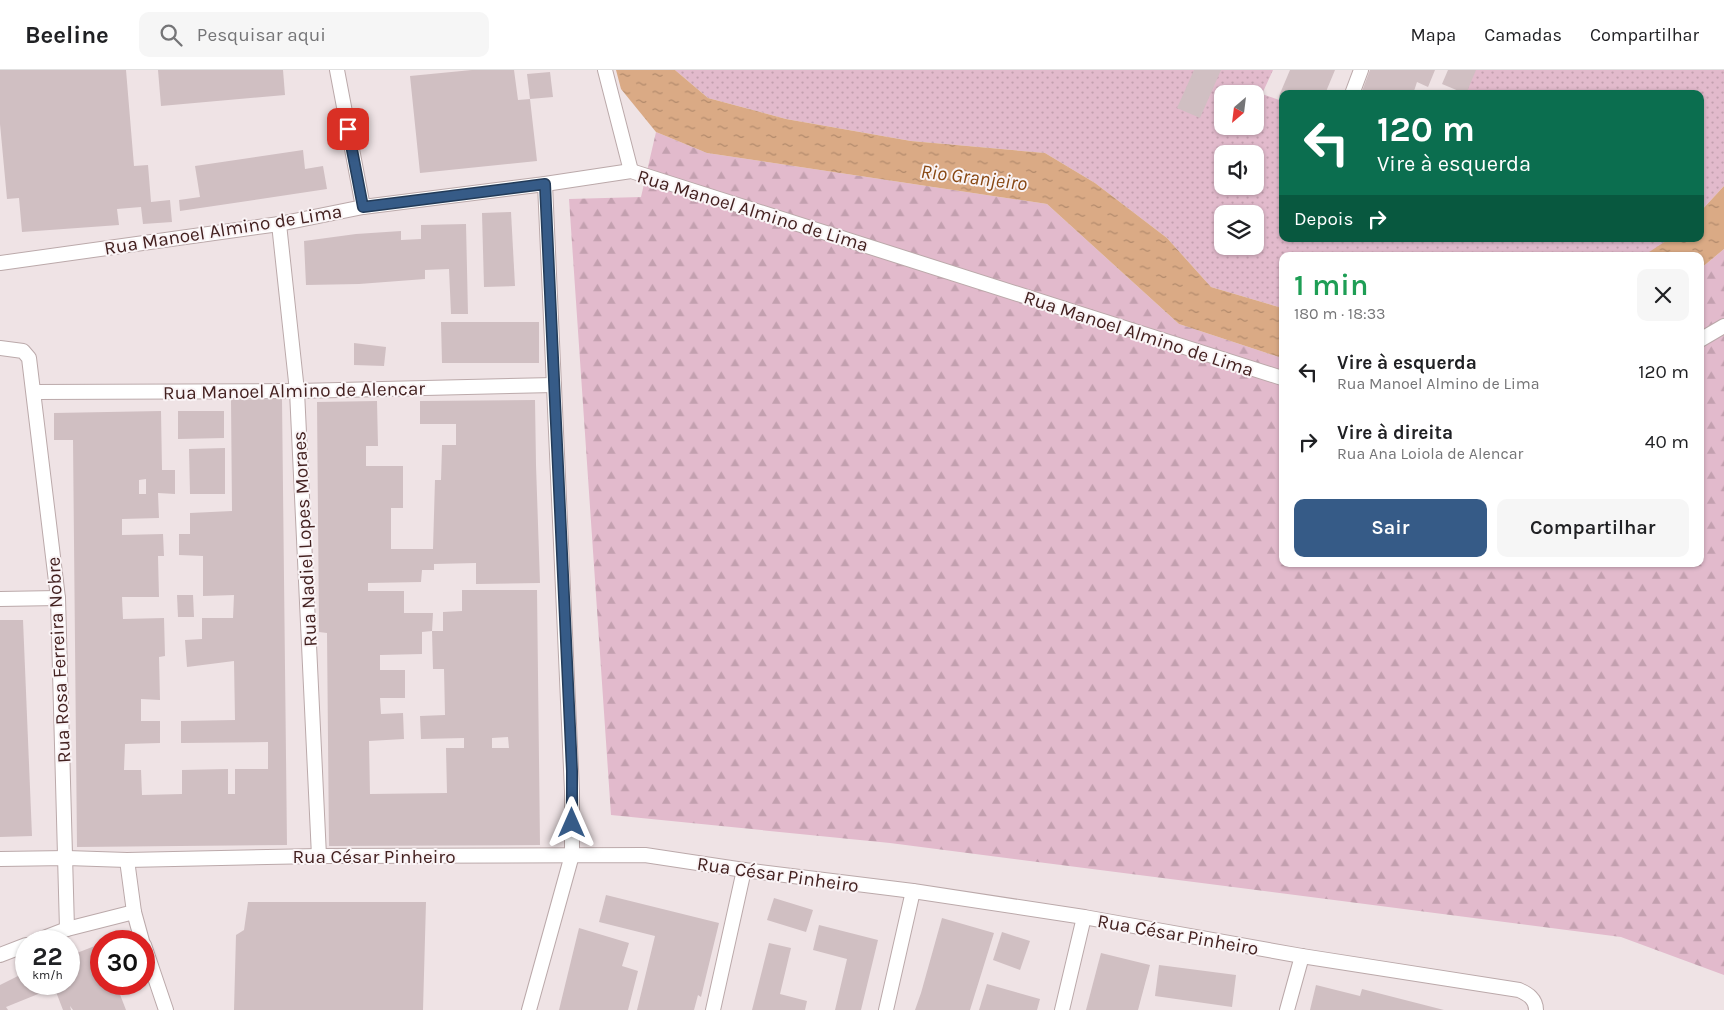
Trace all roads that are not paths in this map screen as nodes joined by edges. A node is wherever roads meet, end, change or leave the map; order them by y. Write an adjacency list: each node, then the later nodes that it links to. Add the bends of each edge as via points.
1 (337, 70): 7 (street)
2 (605, 70): 5 (street)
3 (1361, 70): 4 (street)
4 (1354, 90)
5 (631, 171): 6 (street, Rua Manoel Almino de Lima); 13 (street, Rua Manoel Almino de Lima)
6 (545, 184): 7 (street, Rua Manoel Almino de Lima); 14 (street)
7 (363, 207): 8 (street, Rua Manoel Almino de Lima)
8 (279, 224): 9 (street, Rua Manoel Almino de Lima); 15 (street, Rua Nadiel Lopes Moraes)
9 (0, 263)
10 (1724, 326): 11 (street)
11 (1704, 338)
12 (0, 348): 16 (street, Rua Rosa Ferreira Nobre, via 23,351 29,358)
13 (1279, 377)
14 (554, 385): 15 (street, Rua Manoel Almino de Alencar); 19 (street, via 572,781)
15 (297, 391): 16 (street, Rua Manoel Almino de Alencar); 20 (street, Rua Nadiel Lopes Moraes)
16 (34, 392): 17 (street, Rua Rosa Ferreira Nobre)
17 (58, 598): 18 (street); 21 (street, Rua Rosa Ferreira Nobre)
18 (0, 599)
19 (572, 855): 20 (street, Rua César Pinheiro); 24 (street, Rua César Pinheiro, via 645,855); 35 (street)
20 (319, 856): 23 (street, Rua César Pinheiro)
21 (66, 858): 22 (street, Rua César Pinheiro); 23 (street, Rua César Pinheiro); 28 (street, Rua Rosa Ferreira Nobre)
22 (0, 859)
23 (127, 860): 26 (street)
24 (744, 870): 25 (street, Rua César Pinheiro); 36 (street)
25 (913, 891): 27 (street, Rua César Pinheiro); 37 (street)
26 (134, 912): 28 (street); 29 (street)
27 (1084, 917): 32 (street, Rua César Pinheiro); 38 (street)
28 (67, 929)
29 (139, 930)
30 (15, 949): 31 (street)
31 (0, 955)
32 (1302, 956): 39 (street); 40 (street, Rua César Pinheiro, via 1519,990 1532,998)
33 (155, 978): 34 (street)
34 (166, 1010)
35 (529, 1010)
36 (713, 1010)
37 (886, 1010)
38 (1062, 1010)
39 (1287, 1010)
40 (1536, 1010)

